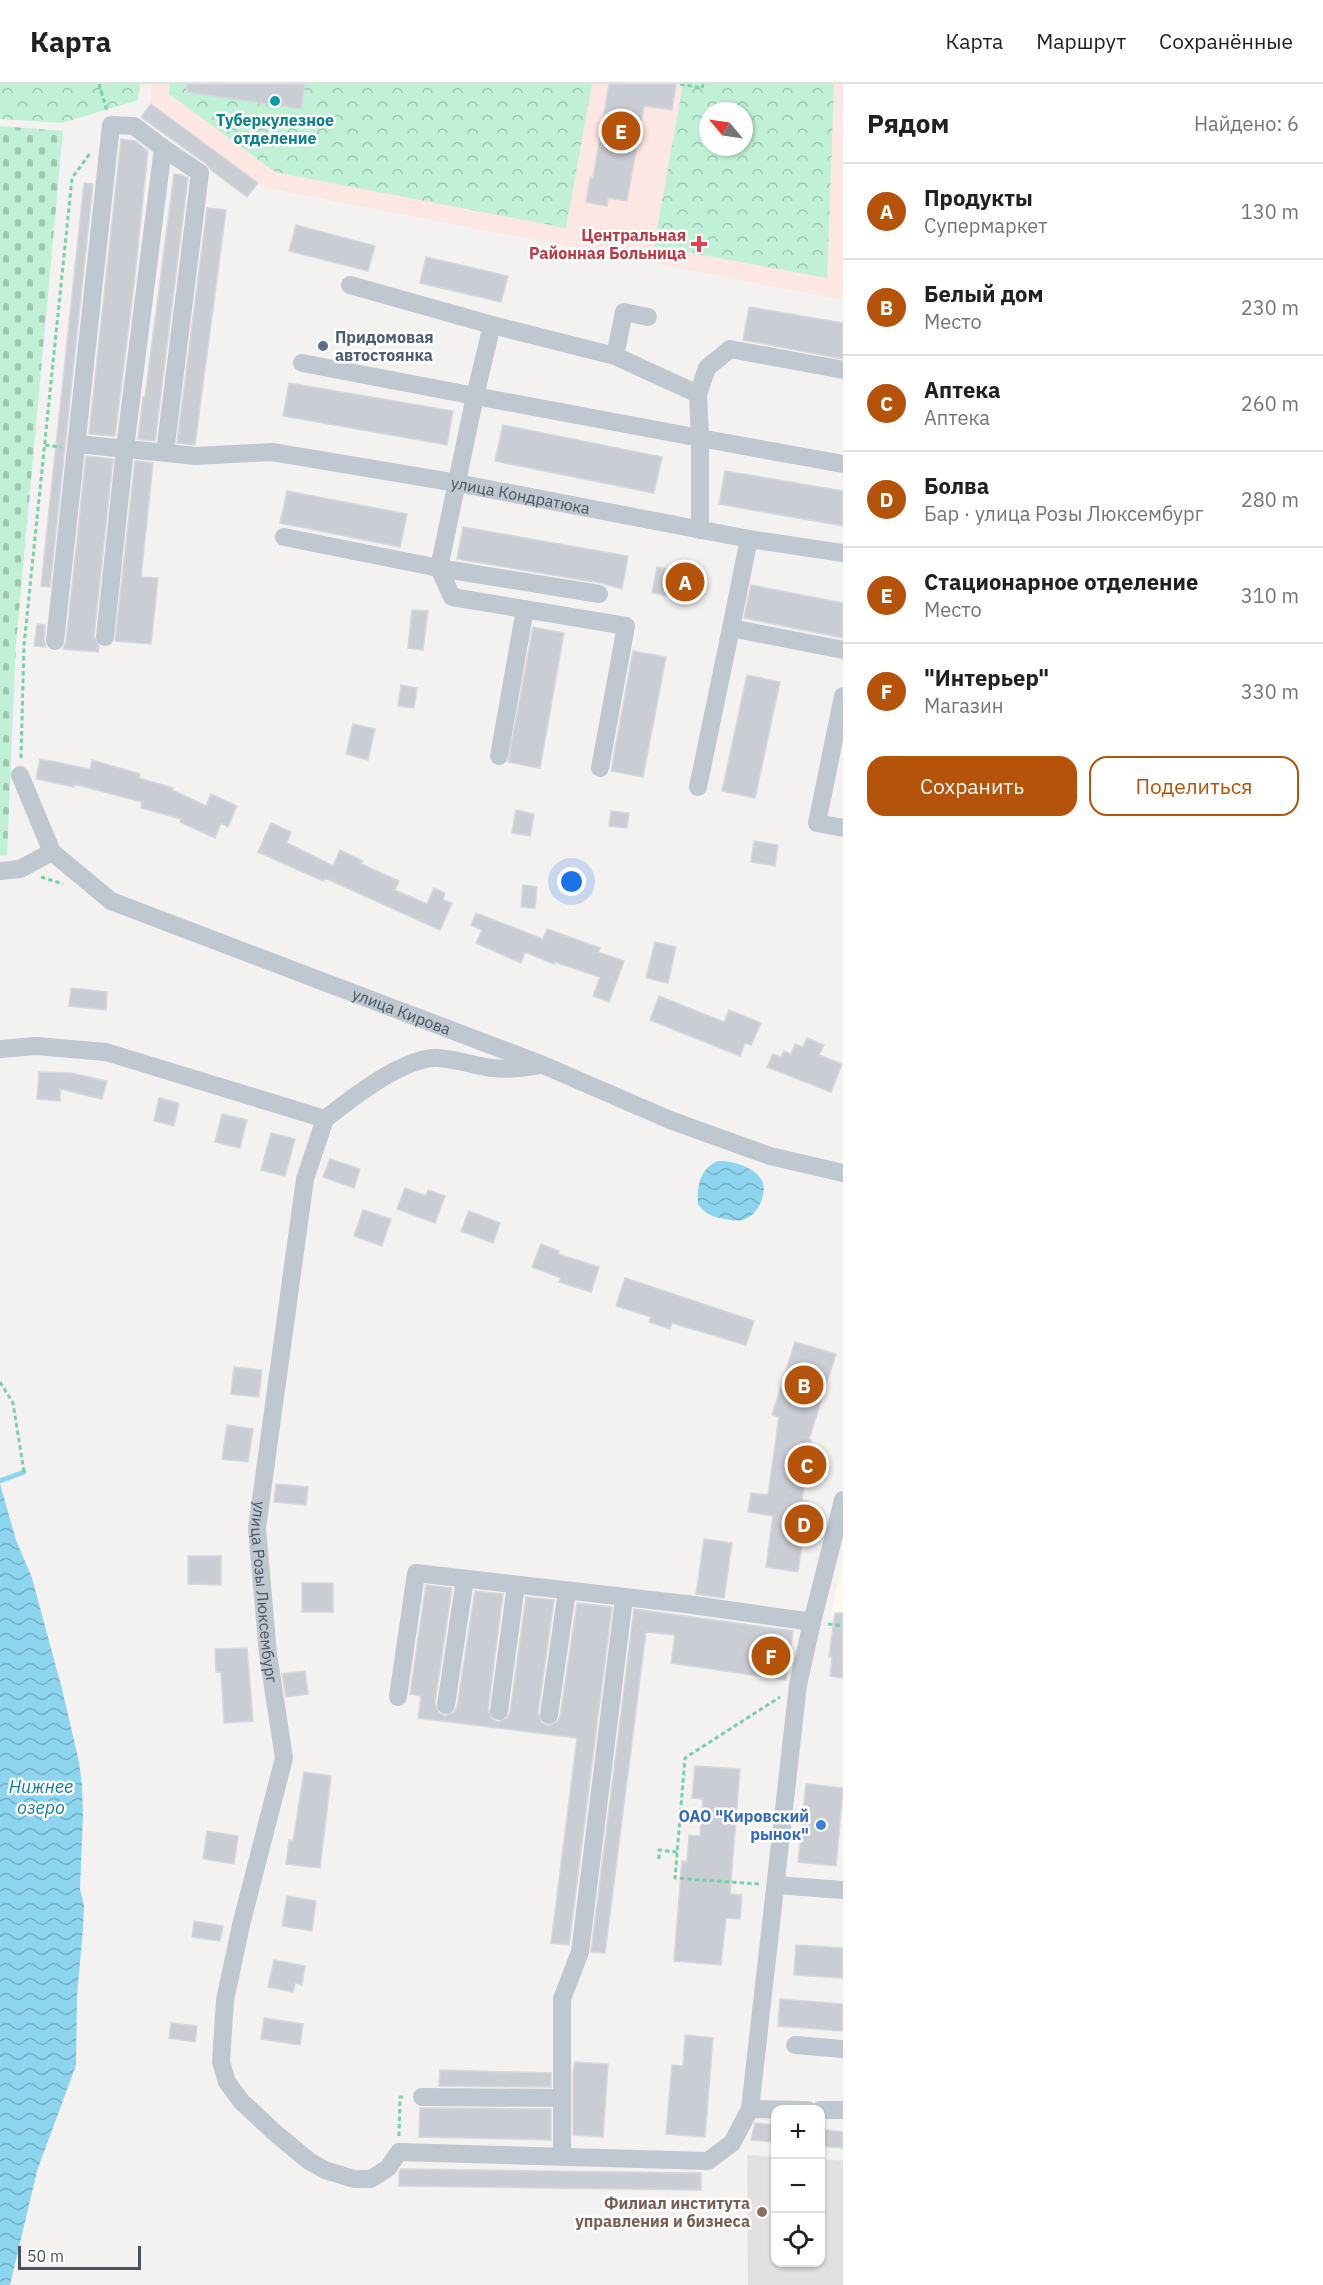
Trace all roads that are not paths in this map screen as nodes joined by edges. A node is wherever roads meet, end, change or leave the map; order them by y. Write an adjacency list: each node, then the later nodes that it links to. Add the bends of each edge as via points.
1 (164, 148): 11 (street, via 134,126 111,125); 12 (street); 13 (street, via 200,173)
2 (350, 285): 4 (street)
3 (648, 317): 5 (street, via 624,312)
4 (492, 325): 5 (street); 9 (street)
5 (615, 356): 8 (street)
6 (302, 363): 9 (street)
7 (843, 370): 8 (street, via 730,349 707,368)
8 (698, 394): 10 (street)
9 (475, 396): 10 (street); 15 (street)
10 (700, 438): 14 (street); 16 (street)
11 (78, 444): 12 (street, улица Кондратюка); 25 (street)
12 (125, 448): 13 (street, улица Кондратюка); 24 (street)
13 (165, 452): 15 (street, улица Кондратюка, via 196,456 272,452)
14 (843, 464)
15 (457, 483): 16 (street, улица Кондратюка); 20 (street)
16 (700, 530): 18 (street, улица Кондратюка)
17 (284, 537): 20 (street)
18 (749, 539): 19 (street, улица Кондратюка); 23 (street)
19 (843, 553)
20 (439, 568): 21 (street); 22 (street, via 452,597)
21 (599, 594)
22 (525, 609): 28 (street); 29 (street, via 626,626)
23 (731, 628): 26 (street); 31 (street)
24 (105, 637)
25 (55, 641)
26 (843, 650)
27 (843, 696): 32 (street, via 817,823)
28 (499, 756)
29 (600, 768)
30 (20, 775): 33 (street, улица Кирова)
31 (698, 787)
32 (843, 828)
33 (52, 852): 34 (street, via 20,869); 36 (street, улица Кирова, via 111,901)
34 (0, 871)
35 (0, 1049): 37 (street, via 36,1046 106,1052)
36 (543, 1065): 37 (street, via 517,1069 442,1058 417,1062 362,1090); 38 (street, улица Кирова, via 670,1120 770,1156)
37 (325, 1119): 59 (street, улица Розы Люксембург, via 305,1179 257,1528 268,1654 284,1758 240,1925 225,2000 221,2062 227,2082 241,2101 274,2132 309,2161 354,2179 371,2179 388,2168 399,2152)
38 (843, 1173)
39 (843, 1500): 44 (street)
40 (465, 1579): 41 (street); 45 (street, via 416,1573); 46 (street)
41 (516, 1585): 42 (street); 47 (street)
42 (567, 1591): 43 (street); 48 (street)
43 (624, 1598): 44 (street); 54 (street, via 580,1952 562,1999)
44 (812, 1622): 49 (street, via 798,1685)
45 (398, 1697)
46 (446, 1705)
47 (499, 1711)
48 (549, 1715)
49 (776, 1885): 50 (street); 55 (street)
50 (843, 1890)
51 (795, 2045): 52 (street)
52 (843, 2049)
53 (422, 2097): 54 (street)
54 (562, 2098): 59 (street)
55 (750, 2109): 56 (street); 59 (street, via 732,2143 708,2161)
56 (771, 2109)
57 (825, 2110): 58 (street)
58 (843, 2110)
59 (562, 2156)

